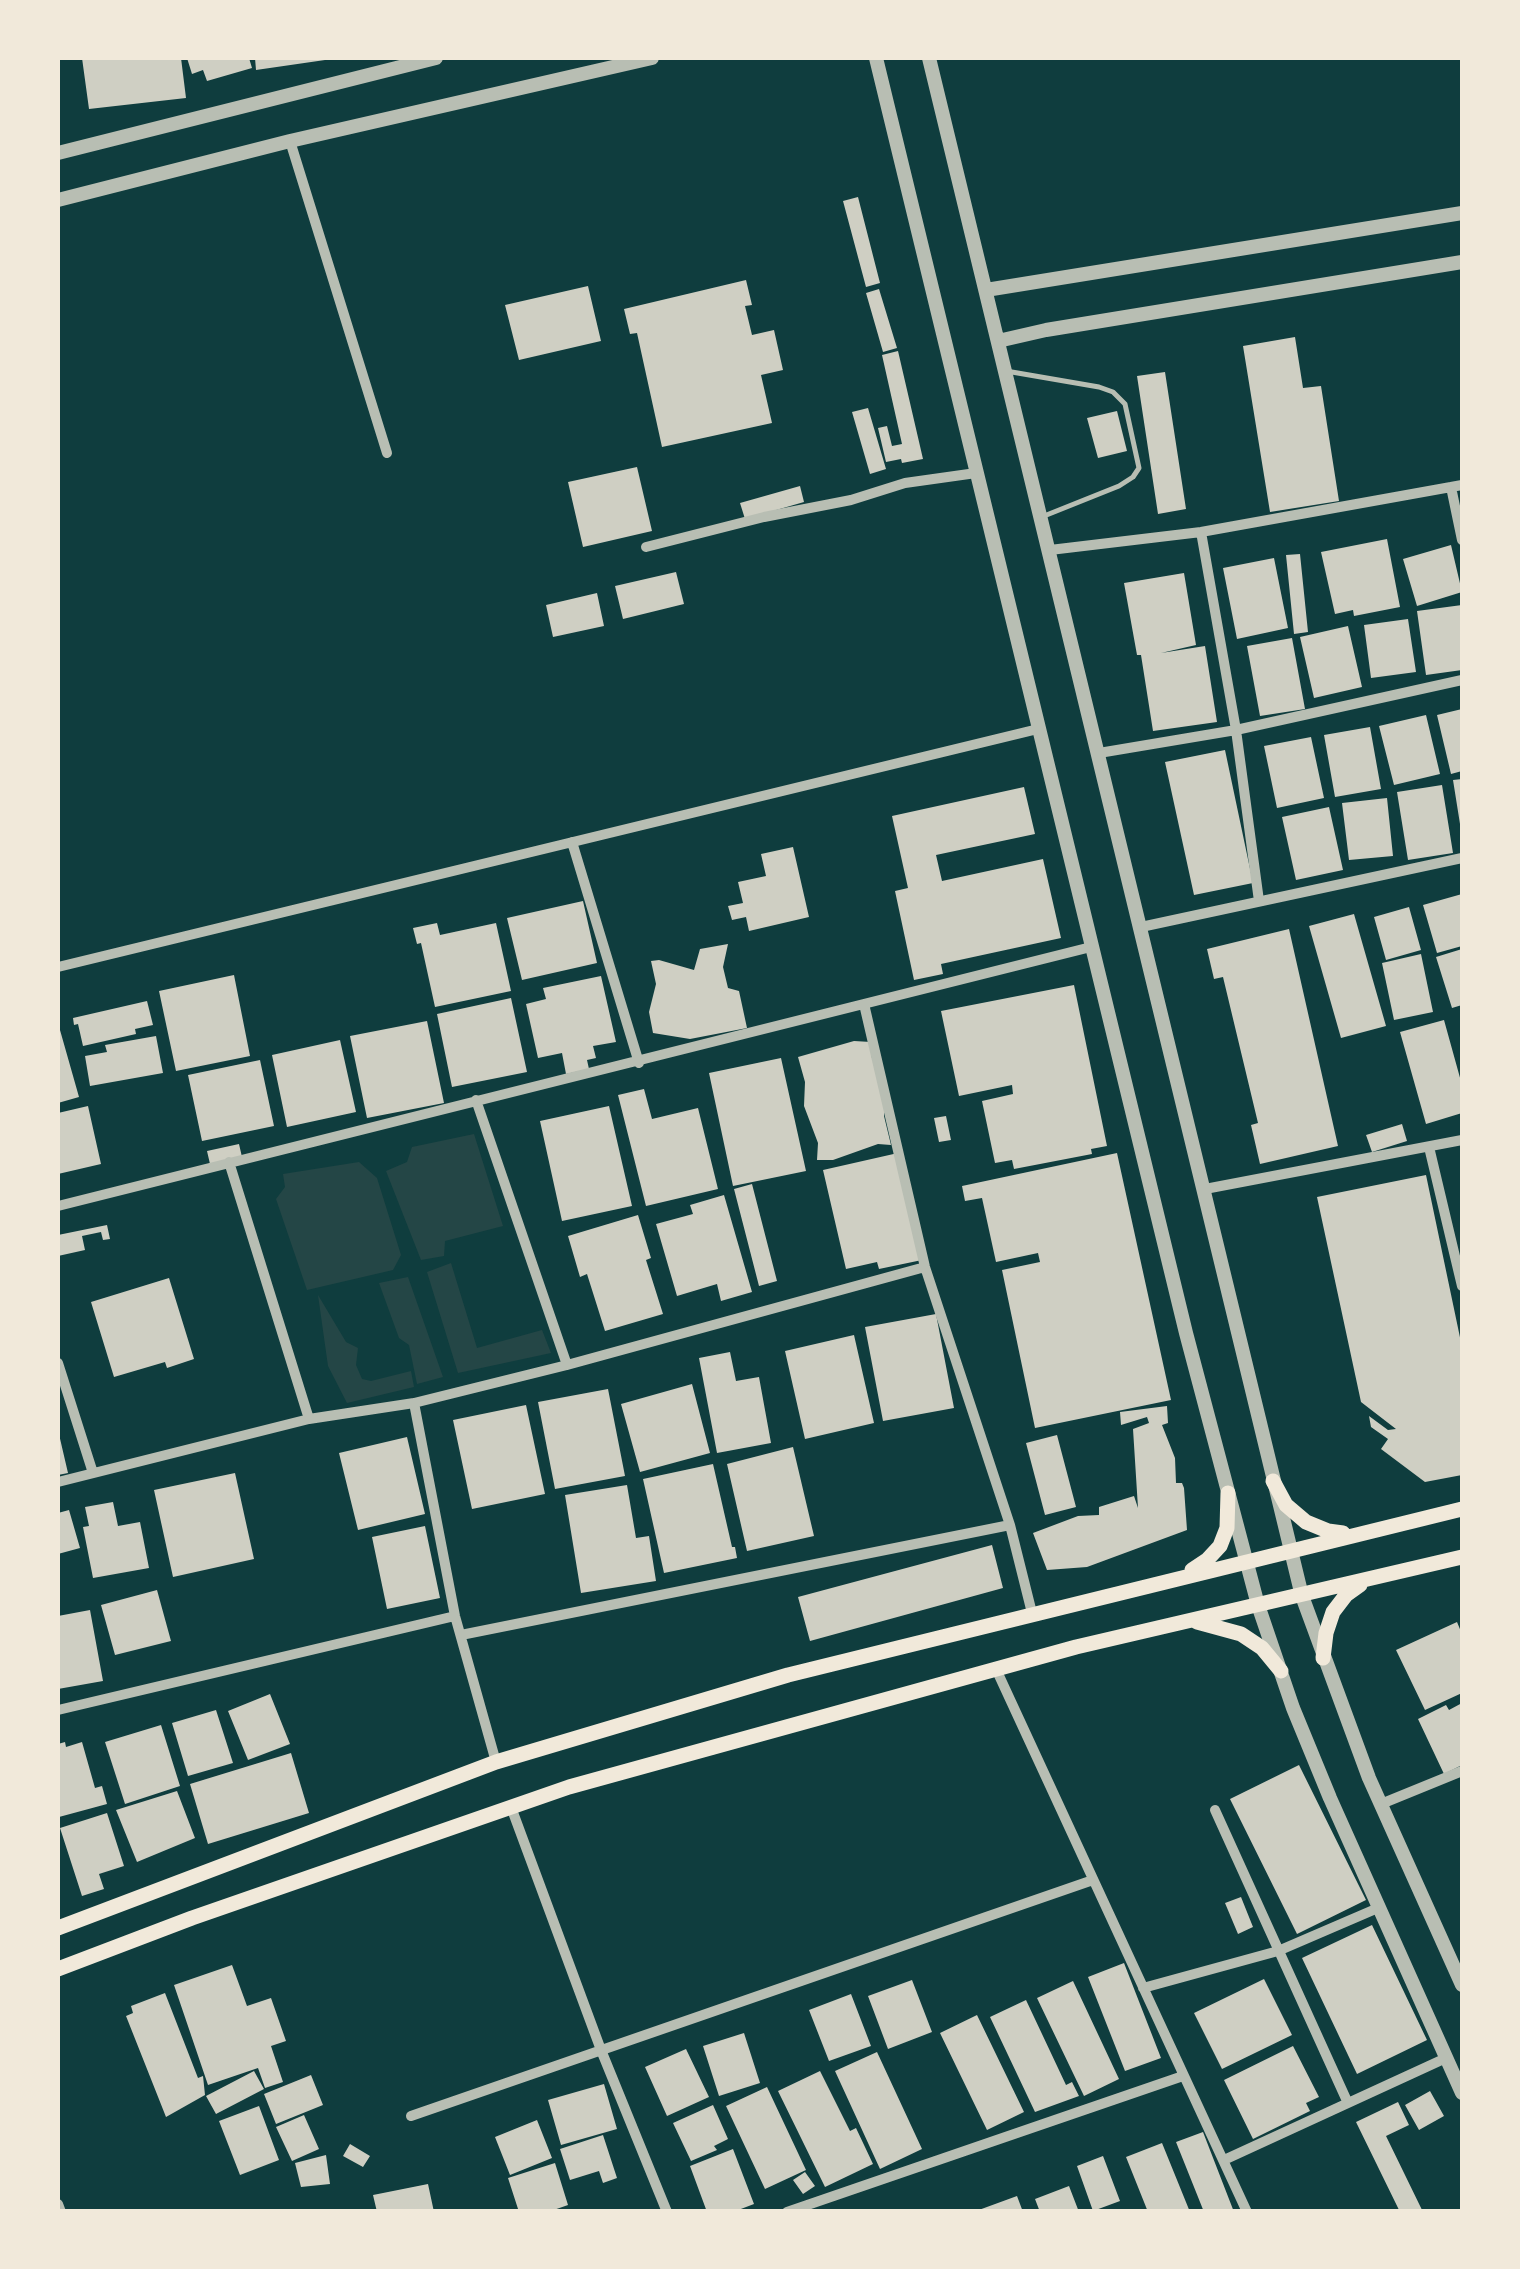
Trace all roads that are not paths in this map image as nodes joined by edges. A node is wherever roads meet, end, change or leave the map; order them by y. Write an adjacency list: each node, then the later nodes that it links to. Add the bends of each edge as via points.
1 (435, 58): 6 (street)
2 (652, 58): 5 (street)
3 (876, 58): 14 (street)
4 (930, 58): 10 (street)
5 (290, 140): 7 (street); 13 (street)
6 (58, 153)
7 (58, 200)
8 (1462, 214): 10 (street)
9 (1462, 262): 11 (street)
10 (986, 290): 11 (street)
11 (998, 341): 12 (street)
12 (1006, 371): 16 (street); 16 (lane, via 1099,387 1125,404 1139,468 1132,478)
13 (387, 453)
14 (976, 473): 19 (street, via 905,483); 22 (street)
15 (1457, 486): 17 (street); 18 (street)
16 (1042, 516): 20 (street)
17 (1202, 532): 20 (street); 23 (street)
18 (1462, 540)
19 (646, 546)
20 (1050, 550): 24 (street)
21 (1462, 680): 23 (street)
22 (1038, 729): 25 (street); 29 (street)
23 (1236, 730): 24 (street); 27 (street)
24 (1099, 753): 28 (street)
25 (572, 842): 30 (street); 32 (street)
26 (1462, 858): 27 (street)
27 (1259, 901): 28 (street)
28 (1141, 927): 37 (street)
29 (1092, 947): 31 (street); 49 (street)
30 (58, 968)
31 (864, 1004): 32 (street); 39 (street)
32 (639, 1063): 33 (street)
33 (476, 1100): 36 (street); 43 (street)
34 (1462, 1140): 35 (street)
35 (1428, 1147): 37 (street); 40 (street)
36 (229, 1162): 38 (street); 45 (street)
37 (1205, 1189): 47 (street)
38 (58, 1206)
39 (926, 1267): 43 (street); 51 (street)
40 (1461, 1269): 41 (street)
41 (1462, 1286)
42 (58, 1363): 46 (street)
43 (567, 1365): 44 (street)
44 (414, 1404): 45 (street); 61 (street)
45 (309, 1419): 46 (street)
46 (94, 1473): 48 (street)
47 (1273, 1481): 52 (main road, via 1306,1522); 53 (street)
48 (58, 1482)
49 (1228, 1494): 55 (street); 56 (main road, via 1220,1546)
50 (1462, 1509): 52 (main road)
51 (1010, 1524): 60 (street); 63 (street)
52 (1357, 1534): 53 (main road)
53 (1290, 1550): 55 (main road); 58 (street)
54 (1462, 1557): 57 (main road)
55 (1246, 1561): 56 (main road); 59 (street)
56 (1179, 1578): 60 (main road)
57 (1367, 1580): 58 (main road); 64 (main road, via 1334,1612)
58 (1302, 1596): 59 (main road); 64 (street)
59 (1258, 1605): 62 (main road); 66 (street)
60 (1032, 1613): 68 (main road, via 788,1674)
61 (456, 1616): 63 (street); 67 (street)
62 (1188, 1621): 65 (main road); 66 (main road, via 1242,1634)
63 (461, 1635): 68 (street)
64 (1323, 1658): 70 (street)
65 (996, 1669): 71 (main road); 73 (street)
66 (1281, 1671): 74 (street)
67 (58, 1710)
68 (496, 1762): 75 (main road)
69 (1462, 1771): 70 (street)
70 (1381, 1804): 78 (street)
71 (511, 1807): 77 (main road); 80 (street)
72 (1215, 1810): 76 (street)
73 (1093, 1880): 79 (street); 80 (street)
74 (1378, 1908): 76 (street); 81 (street)
75 (58, 1928)
76 (1278, 1951): 79 (street); 84 (street)
77 (58, 1970)
78 (1462, 1985)
79 (1143, 1988): 82 (street)
80 (601, 2050): 85 (street); 89 (street)
81 (1446, 2058): 83 (street); 84 (street)
82 (1183, 2076): 86 (street); 90 (street)
83 (1462, 2093)
84 (1347, 2101): 86 (street)
85 (410, 2116)
86 (1224, 2160): 91 (street)
87 (58, 2204): 88 (street)
88 (60, 2212)
89 (668, 2212)
90 (786, 2212)
91 (1247, 2212)

